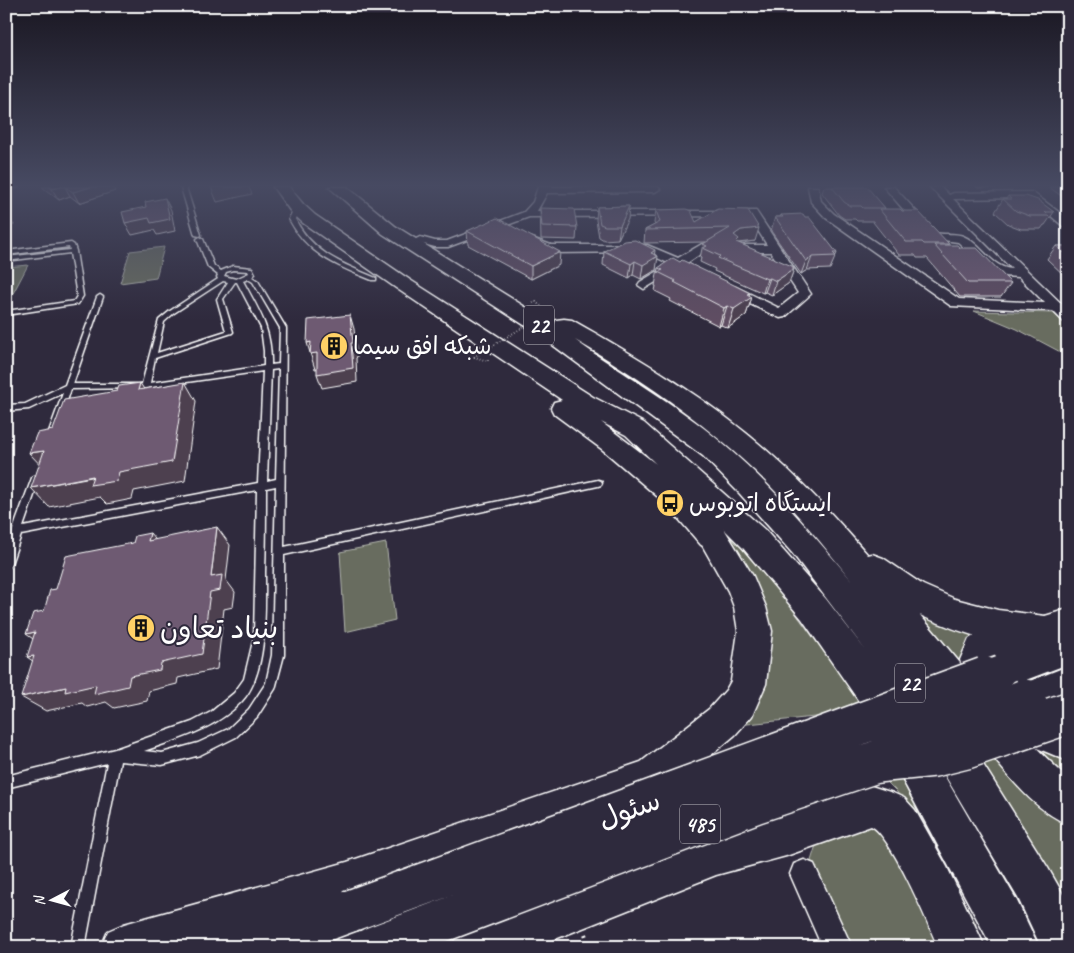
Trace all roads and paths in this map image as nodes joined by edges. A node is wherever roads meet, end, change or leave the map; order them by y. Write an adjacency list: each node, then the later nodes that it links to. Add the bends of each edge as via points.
1 (197, 231): 23 (lane, via 211,266)
2 (319, 231): 59 (main road, via 325,240 374,279 612,443 675,495 712,536 738,578 750,607 755,632 748,684 739,703 722,722)
3 (337, 231): 65 (main road, 22, via 403,284 584,403 635,429 742,527 814,609 880,700)
4 (371, 231): 38 (main road, 22, via 538,340)
5 (390, 231): 38 (main road, 22, via 543,327)
6 (405, 231): 16 (main road)
7 (483, 231): 16 (street)
8 (518, 231): 20 (street, via 551,249 647,248)
9 (764, 231): 15 (street)
10 (852, 231): 30 (street, via 956,303)
11 (928, 231): 22 (street, via 932,236 961,239 992,266 1006,273)
12 (980, 231): 22 (street)
13 (992, 231): 25 (street)
14 (706, 246): 20 (street)
15 (775, 248): 21 (street); 21 (street, via 738,249)
16 (446, 249): 32 (main road)
17 (73, 250): 18 (lane, via 71,244); 19 (lane); 31 (lane, via 80,296 76,303)
18 (6, 253)
19 (6, 259)
20 (678, 263): 24 (street); 28 (street)
21 (791, 272): 27 (street, via 805,294 780,314)
22 (1024, 275): 25 (street); 30 (street)
23 (222, 276): 26 (lane); 26 (lane, via 234,268 252,271); 34 (lane, via 161,321)
24 (703, 276)
25 (1039, 276): 30 (street)
26 (240, 279): 34 (lane, via 220,299 230,332); 36 (lane, via 255,281 283,328); 37 (lane, via 264,328)
27 (720, 284)
28 (644, 285)
29 (100, 297): 40 (lane)
30 (1062, 306): 33 (street)
31 (6, 313)
32 (556, 318): 35 (path, bridge, via 474,357); 42 (main road, via 663,394); 48 (main road, via 704,412)
33 (1068, 318)
34 (152, 357): 39 (lane)
35 (488, 361)
36 (281, 366): 37 (lane); 45 (lane)
37 (268, 369): 39 (lane); 47 (lane)
38 (603, 372): 42 (main road, 22)
39 (145, 386): 40 (lane)
40 (68, 387): 41 (lane, via 26,407); 43 (lane)
41 (6, 408)
42 (712, 449): 72 (main road, 22, via 804,545 914,689 1033,883)
43 (46, 450)
44 (40, 468): 49 (lane)
45 (280, 482): 47 (lane); 50 (lane)
46 (598, 483): 50 (lane)
47 (262, 486): 49 (lane); 57 (lane, via 259,637 248,682 238,697 216,716 195,727)
48 (820, 520): 52 (main road, via 877,572 920,600 982,624); 61 (main road, via 1023,762)
49 (17, 532): 51 (lane)
50 (279, 552): 57 (lane, via 278,655 271,685 253,713 232,733 200,749 162,759)
51 (6, 564)
52 (1060, 635): 54 (main road, سئول / 485); 56 (main road, via 990,644 981,651 977,660 982,676 1022,720)
53 (1068, 683): 54 (main road, سئول / 485)
54 (1013, 686): 58 (main road, سئول / 485, bridge); 64 (main road, سئول / 485, bridge)
55 (1068, 713): 58 (main road, bridge, via 966,748 934,756)
56 (1068, 742)
57 (114, 755): 60 (lane); 66 (lane)
58 (876, 762): 64 (main road, سئول / 485, bridge)
59 (653, 778): 62 (main road, via 800,727 817,730 833,741 848,768 849,774 844,783); 67 (main road, via 347,884)
60 (6, 782)
61 (1068, 804)
62 (716, 854): 69 (main road); 71 (main road, via 786,835 871,806 879,807 900,825 909,840)
63 (804, 874): 70 (street)
64 (362, 929): 68 (main road, سئول / 485)
65 (1009, 936)
66 (78, 947)
67 (124, 947)
68 (245, 947)
69 (475, 947)
70 (837, 947)
71 (962, 947)
72 (1066, 947)

